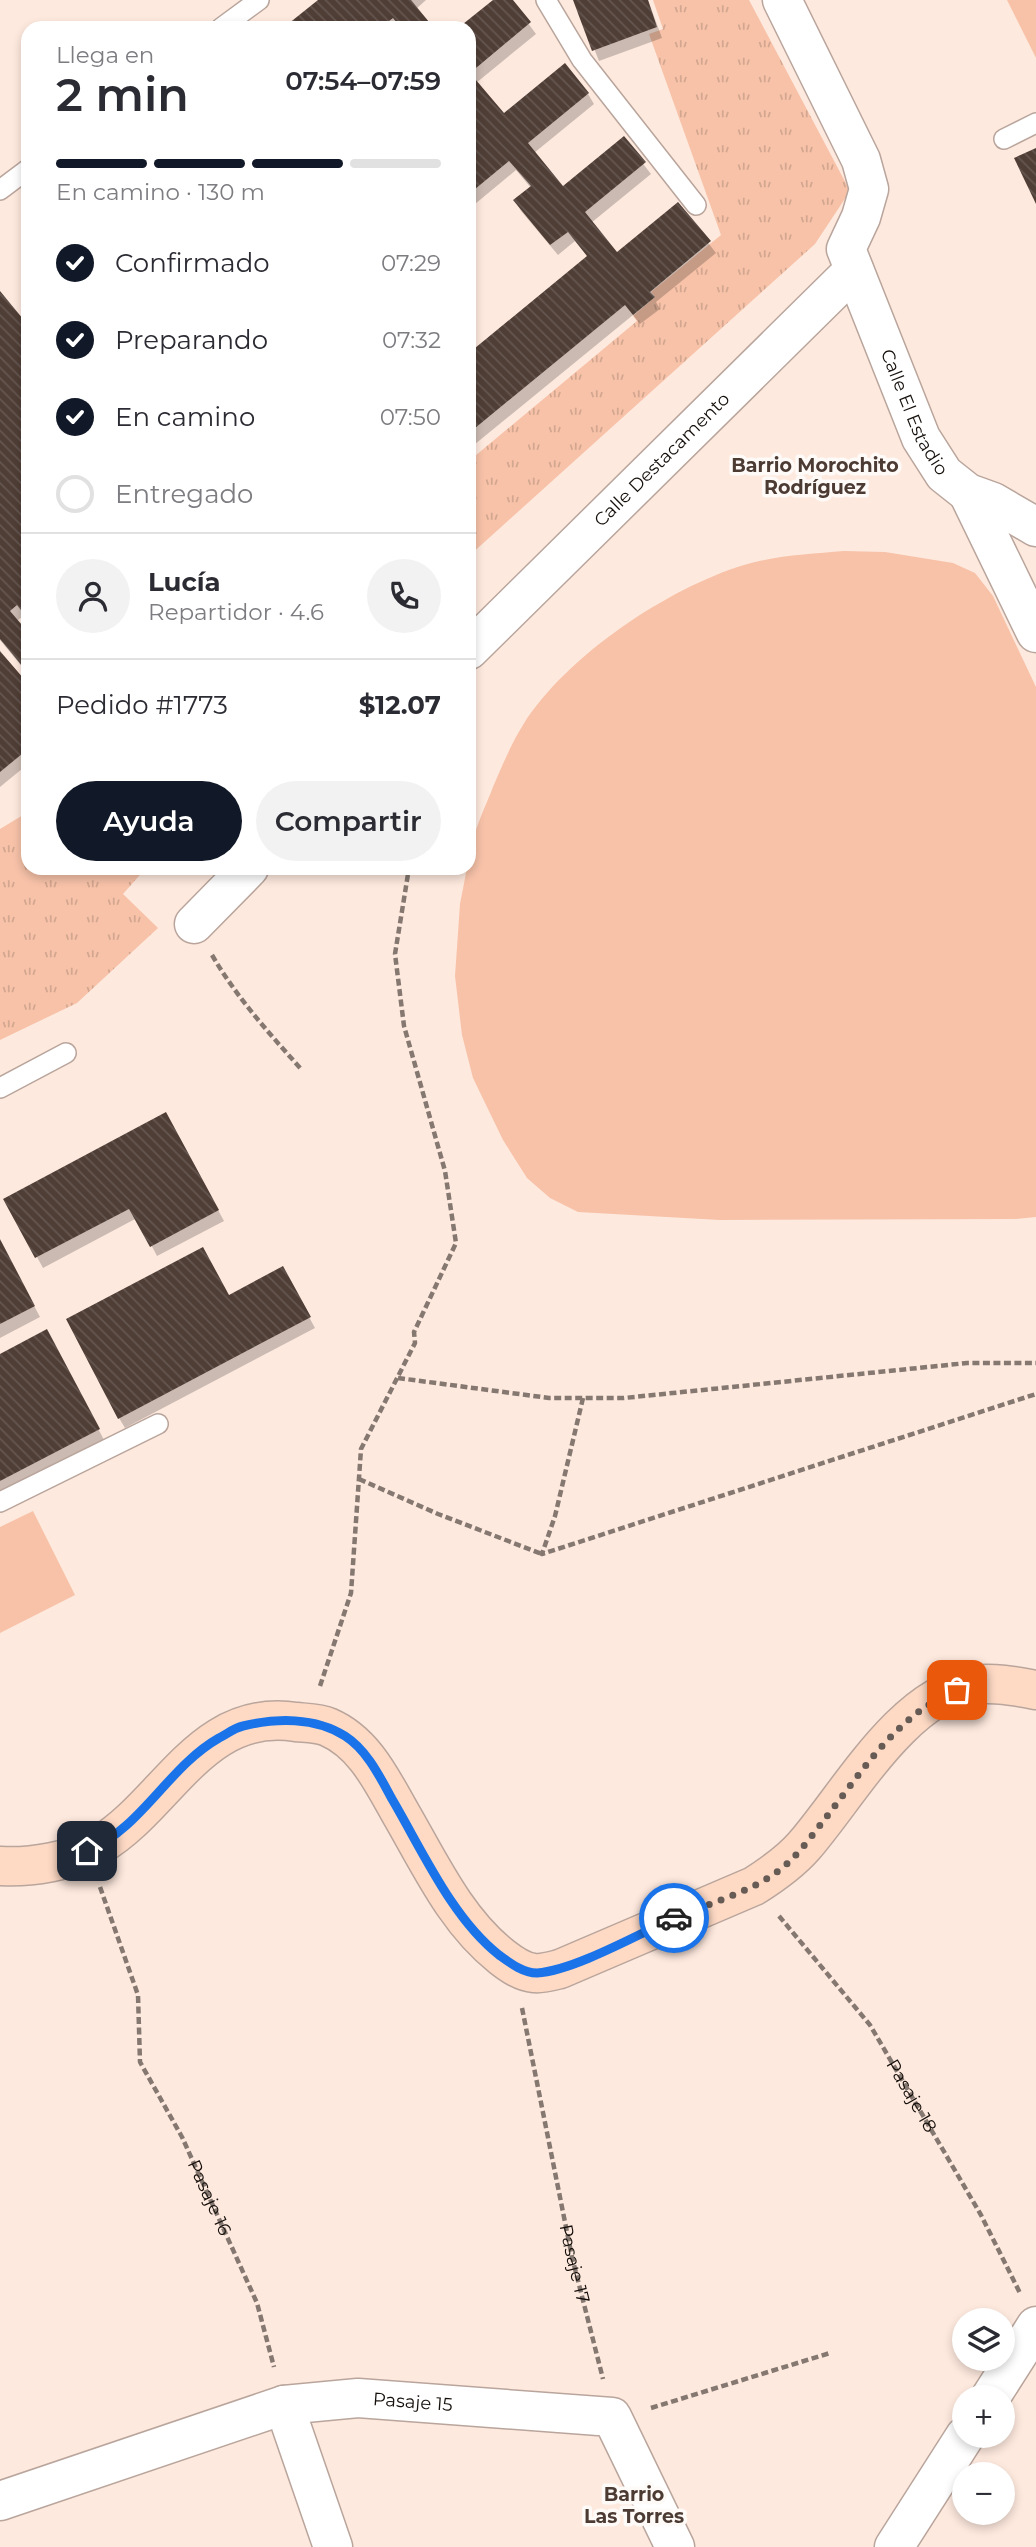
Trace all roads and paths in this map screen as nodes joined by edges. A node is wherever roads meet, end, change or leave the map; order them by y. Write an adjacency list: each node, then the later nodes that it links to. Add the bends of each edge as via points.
1 (260, 0): 4 (lane)
2 (546, 0): 9 (lane, via 582,60)
3 (782, 0): 10 (street, via 861,160 869,188)
4 (231, 21)
5 (1036, 123): 6 (lane)
6 (1004, 139)
7 (21, 174): 8 (lane)
8 (0, 190)
9 (696, 205)
10 (850, 259): 11 (street, Calle El Estadio, via 921,438 944,474); 14 (street, Calle Destacamento)
11 (968, 493): 12 (street, Calle El Estadio); 13 (street)
12 (1036, 527)
13 (1036, 633)
14 (476, 643)
15 (242, 875): 17 (street)
16 (408, 875): 22 (path, via 395,954 402,1014 445,1171 456,1243)
17 (194, 924): 19 (path, via 228,983)
18 (66, 1053): 20 (lane)
19 (302, 1069)
20 (0, 1088)
21 (1036, 1363): 24 (path, via 967,1363 624,1398)
22 (398, 1378): 24 (path, via 548,1398); 26 (path, via 361,1449)
23 (1036, 1394): 28 (path)
24 (583, 1398): 28 (path)
25 (158, 1424): 27 (lane)
26 (359, 1479): 28 (path); 30 (path, via 351,1593)
27 (0, 1502)
28 (542, 1554)
29 (1036, 1690): 33 (main road, via 971,1685 925,1707 888,1738 804,1846)
30 (307, 1723): 31 (main road, via 280,1719 239,1727 205,1746 131,1822); 34 (main road, via 347,1737 371,1763 446,1892 486,1944)
31 (87, 1851): 32 (main road, via 63,1859); 38 (path, Pasaje 16, via 138,1995 140,2062 182,2137 257,2303)
32 (0, 1866)
33 (754, 1886): 34 (main road, via 561,1969 534,1973); 35 (path, Pasaje 18, via 870,2025 981,2216)
34 (513, 1966): 39 (path, Pasaje 17, via 572,2257)
35 (1036, 2326): 37 (street)
36 (830, 2353): 39 (path, via 673,2403)
37 (998, 2385)
38 (284, 2405): 39 (street, Pasaje 15, via 358,2398); 41 (street, Pasaje 15); 42 (street)
39 (612, 2417): 43 (street)
40 (957, 2448): 44 (street)
41 (0, 2501)
42 (333, 2547)
43 (675, 2547)
44 (894, 2547)

